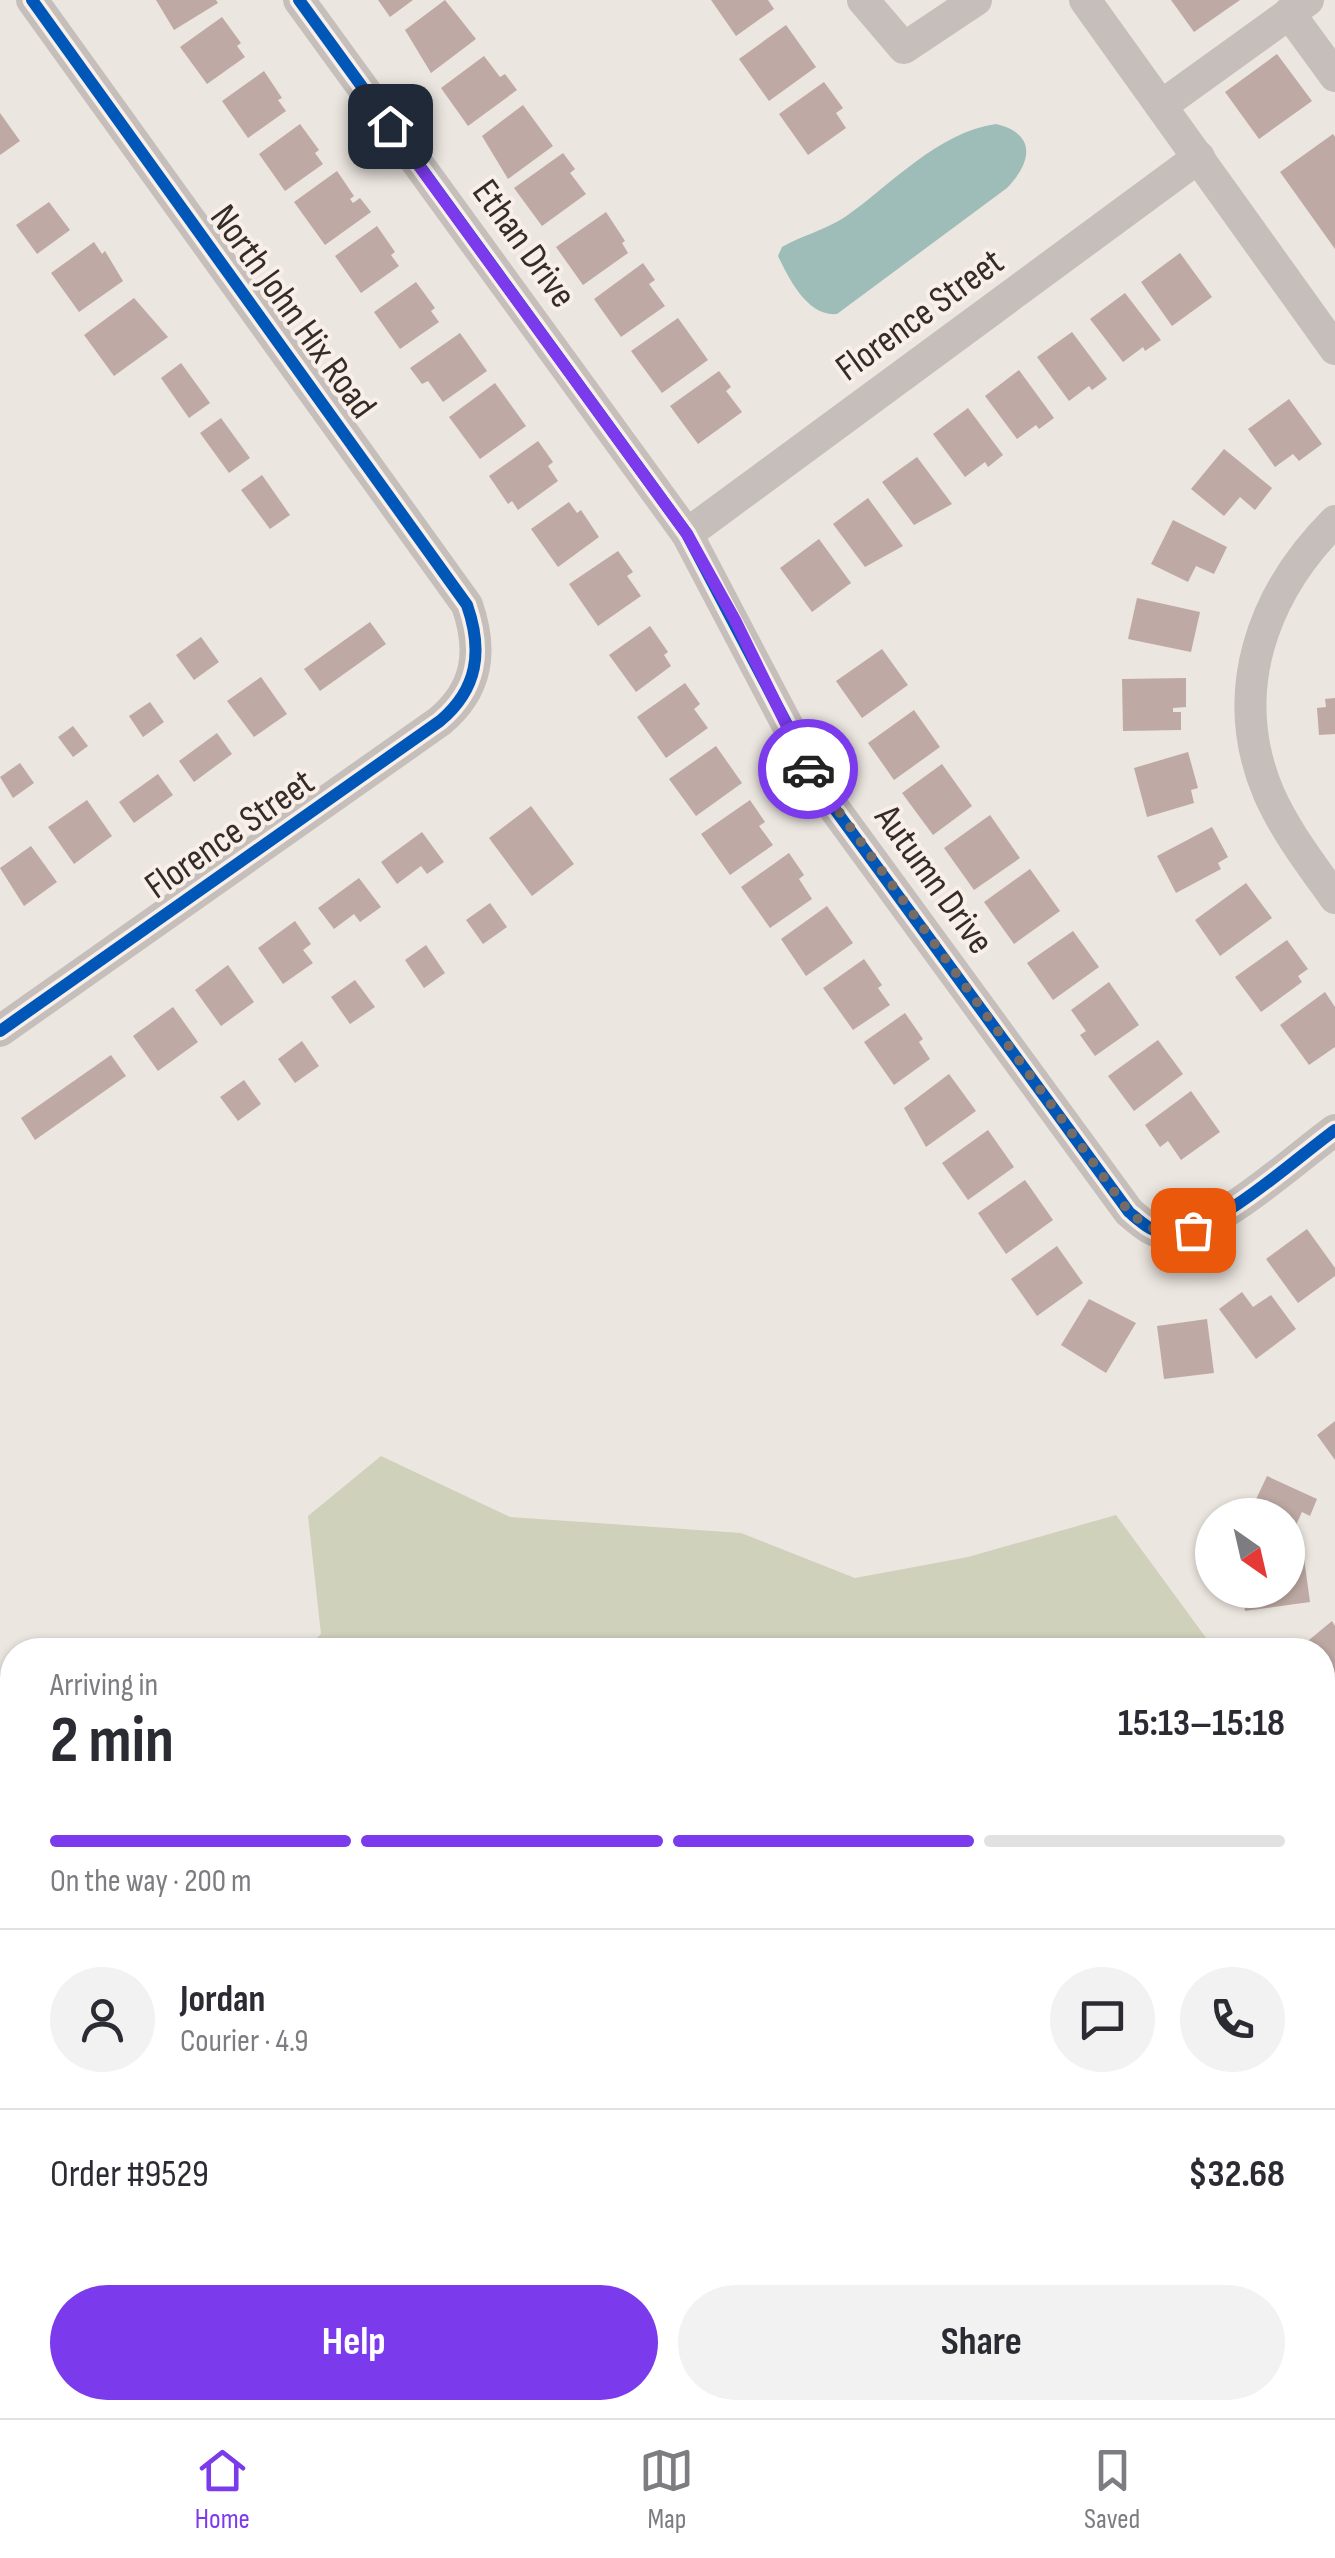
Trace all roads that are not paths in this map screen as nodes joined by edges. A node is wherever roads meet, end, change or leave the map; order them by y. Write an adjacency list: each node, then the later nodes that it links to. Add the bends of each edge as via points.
1 (32, 0): 13 (street, North John Hix Road, via 467,606 476,633)
2 (298, 0): 12 (street, Ethan Drive)
3 (863, 0): 4 (street, via 904,48)
4 (976, 0)
5 (1085, 0): 8 (street)
6 (1299, 7): 7 (street); 8 (street)
7 (1335, 76)
8 (1162, 106): 9 (street)
9 (1199, 157): 10 (street); 12 (street, Florence Street)
10 (1335, 349)
11 (1335, 521): 14 (street, via 1299,560 1269,610 1252,694 1255,746 1268,792)
12 (687, 534): 16 (street, Autumn Drive, via 823,793 1129,1212 1154,1231 1193,1230)
13 (475, 668): 15 (street, Florence Street, via 465,694 440,721)
14 (1335, 898)
15 (0, 1031)
16 (1335, 1130)

